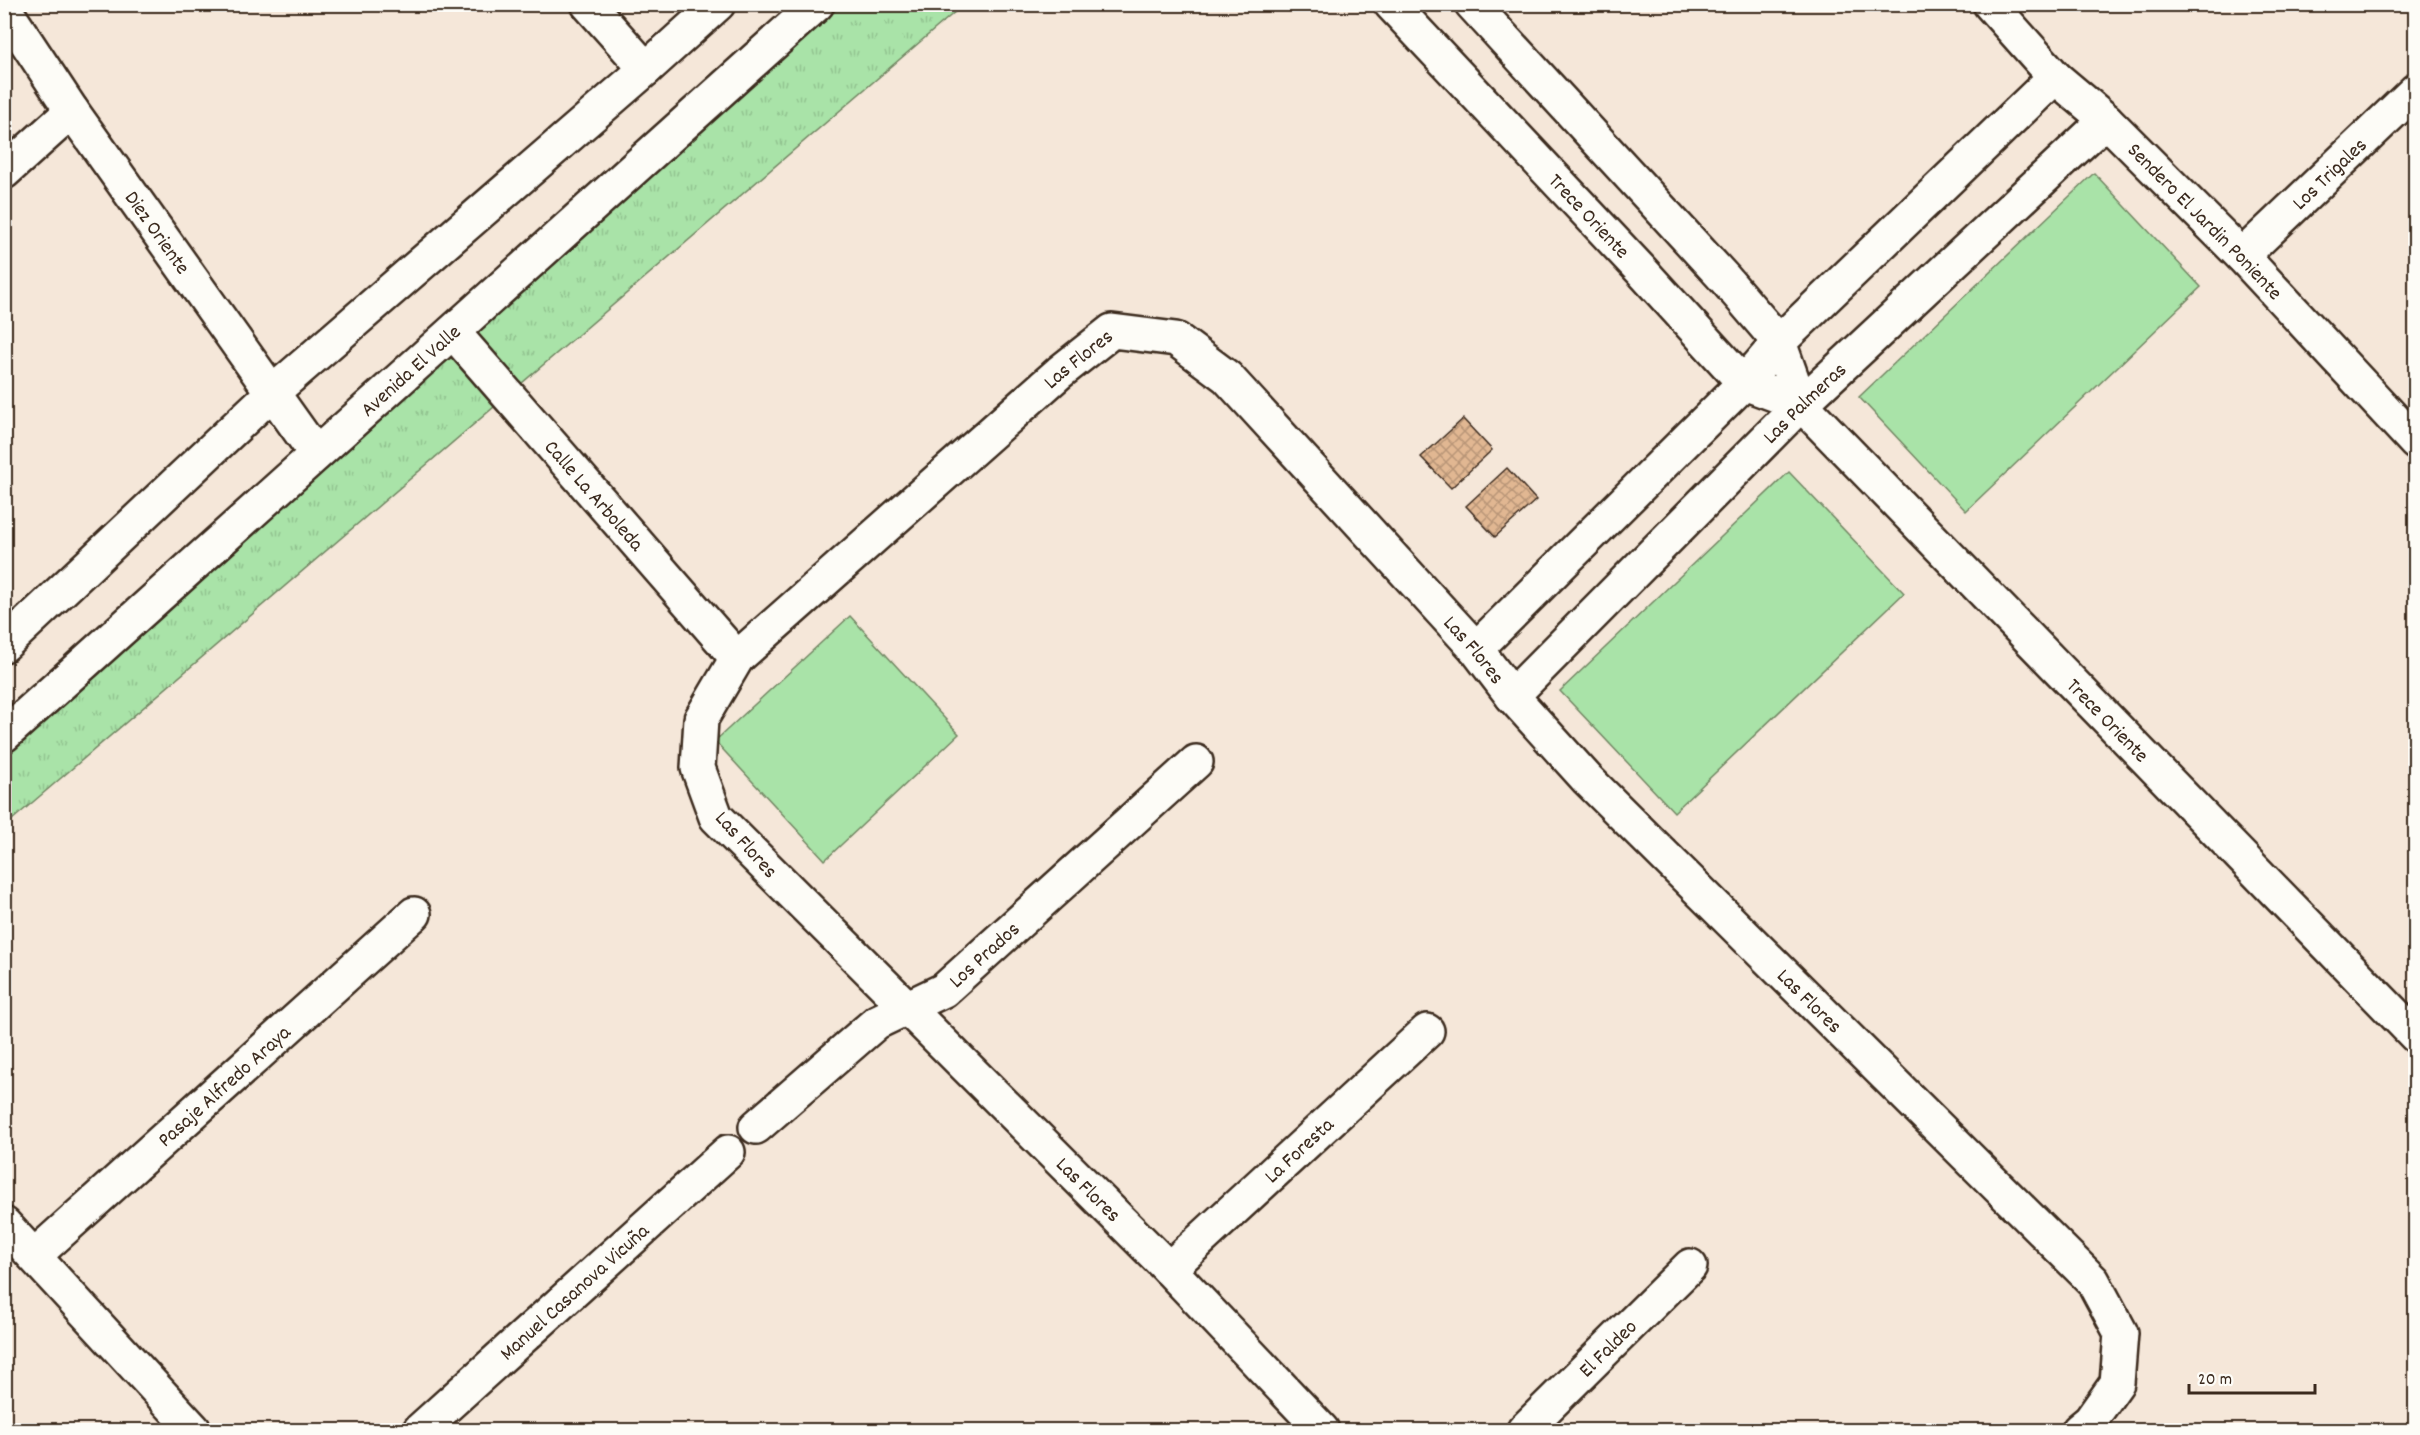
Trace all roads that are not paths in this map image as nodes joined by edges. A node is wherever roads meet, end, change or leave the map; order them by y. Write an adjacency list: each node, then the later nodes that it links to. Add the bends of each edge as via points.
1 (588, 4): 8 (street)
2 (717, 4): 8 (street)
3 (817, 4): 15 (street, Avenida El Valle)
4 (1391, 4): 17 (street, Trece Oriente)
5 (1472, 4): 16 (street, Trece Oriente)
6 (1992, 5): 9 (street, Sendero El Jardin Poniente)
7 (4, 8): 11 (street, Diez Oriente)
8 (646, 69): 18 (street)
9 (2055, 77): 12 (street, Sendero El Jardin Poniente); 16 (street)
10 (2415, 90): 14 (street, Los Trigales)
11 (72, 111): 13 (street); 18 (street, Diez Oriente)
12 (2106, 120): 14 (street, Sendero El Jardin Poniente); 19 (street, Las Palmeras)
13 (4, 172)
14 (2242, 256): 20 (street, Sendero El Jardin Poniente)
15 (453, 332): 21 (street, Avenida El Valle); 24 (street, Calle La Arboleda)
16 (1779, 342): 17 (street); 19 (street, Trece Oriente)
17 (1744, 383): 19 (street, Trece Oriente); 23 (street)
18 (273, 392): 21 (street, Diez Oriente); 22 (street)
19 (1801, 404): 25 (street, Las Palmeras); 31 (street, Trece Oriente)
20 (2415, 442)
21 (316, 453): 26 (street, Avenida El Valle)
22 (4, 645)
23 (1476, 649): 24 (street, Las Flores, via 1227,377 1176,339 1112,331 1060,372); 25 (street, Las Flores)
24 (737, 658): 29 (street, Las Flores, via 701,719 698,768 716,817)
25 (1512, 696): 42 (street, Las Flores, via 1587,779 2093,1281 2121,1333 2116,1383)
26 (4, 735)
27 (1196, 762): 29 (street, Los Prados, via 944,990)
28 (414, 914): 35 (street, Pasaje Alfredo Araya)
29 (906, 1007): 32 (street, Los Prados, via 877,1022); 37 (street, Las Flores)
30 (1427, 1031): 37 (street, La Foresta)
31 (2415, 1036)
32 (756, 1127)
33 (728, 1152): 39 (street, Manuel Casanova Vicuña)
34 (4, 1224): 35 (street)
35 (34, 1257): 38 (street)
36 (1690, 1266): 41 (street, El Faldeo)
37 (1169, 1269): 40 (street, Las Flores)
38 (194, 1431)
39 (420, 1431)
40 (1322, 1431)
41 (1524, 1431)
42 (2079, 1431)

